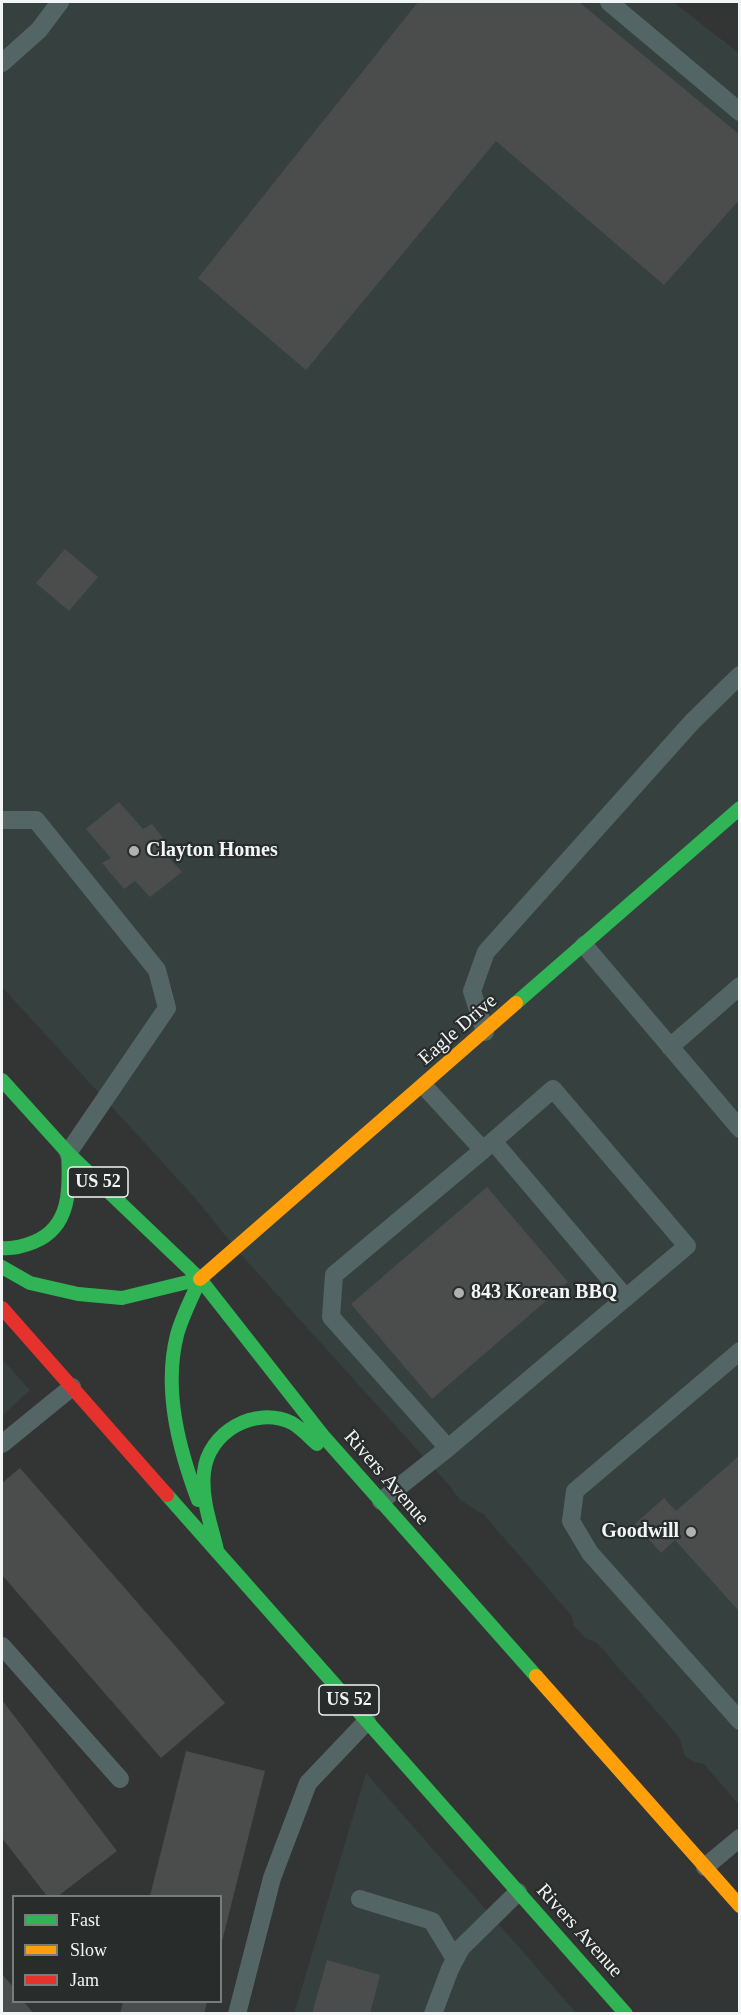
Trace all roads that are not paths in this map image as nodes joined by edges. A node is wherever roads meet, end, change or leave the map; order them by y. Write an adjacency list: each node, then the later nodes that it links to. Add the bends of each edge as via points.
1 (60, 2): 3 (lane, via 39,30)
2 (609, 2): 4 (lane)
3 (2, 63)
4 (740, 112)
5 (740, 675): 10 (lane, via 692,722 486,952 472,991)
6 (740, 808): 8 (main road, Eagle Drive)
7 (2, 820): 16 (lane, via 36,820 157,970 167,1008)
8 (584, 945): 10 (main road, Eagle Drive); 11 (lane)
9 (740, 986): 11 (lane)
10 (485, 1032): 13 (main road, Eagle Drive)
11 (670, 1047): 14 (lane)
12 (2, 1080): 16 (main road, Rivers Avenue / US 52)
13 (424, 1086): 15 (lane); 19 (main road, Eagle Drive)
14 (740, 1128)
15 (488, 1145): 20 (lane); 20 (lane, via 553,1089 687,1246); 26 (lane, via 334,1275 331,1317)
16 (68, 1153): 17 (main road, via 69,1199 63,1217 52,1232 33,1243); 19 (main road, Rivers Avenue / US 52)
17 (2, 1248)
18 (2, 1267): 19 (main road, via 30,1283 78,1294 122,1298)
19 (200, 1280): 27 (main road, Rivers Avenue / US 52); 29 (main road, via 175,1342 172,1385 186,1470)
20 (626, 1298): 26 (lane)
21 (2, 1308): 22 (main road, Rivers Avenue / US 52)
22 (8, 1328): 24 (main road, Rivers Avenue / US 52)
23 (740, 1351): 32 (lane, via 575,1491 571,1521 590,1553)
24 (72, 1387): 25 (lane); 29 (main road, Rivers Avenue / US 52)
25 (2, 1444)
26 (448, 1448): 28 (lane)
27 (363, 1481): 28 (main road, Rivers Avenue / US 52); 29 (main road, via 290,1422 262,1416 242,1422 222,1434 209,1452 202,1486)
28 (381, 1501): 35 (main road, Rivers Avenue / US 52)
29 (218, 1553): 31 (main road, Rivers Avenue / US 52)
30 (2, 1646): 33 (lane)
31 (367, 1721): 36 (main road, Rivers Avenue / US 52); 40 (lane, via 308,1783 273,1878)
32 (740, 1721)
33 (120, 1779)
34 (740, 1838): 35 (lane)
35 (705, 1867): 38 (main road, Rivers Avenue / US 52)
36 (518, 1892): 39 (lane); 42 (main road, Rivers Avenue / US 52)
37 (360, 1899): 39 (lane, via 432,1921)
38 (740, 1906)
39 (455, 1959): 41 (lane)
40 (237, 2013)
41 (434, 2013)
42 (626, 2013)

